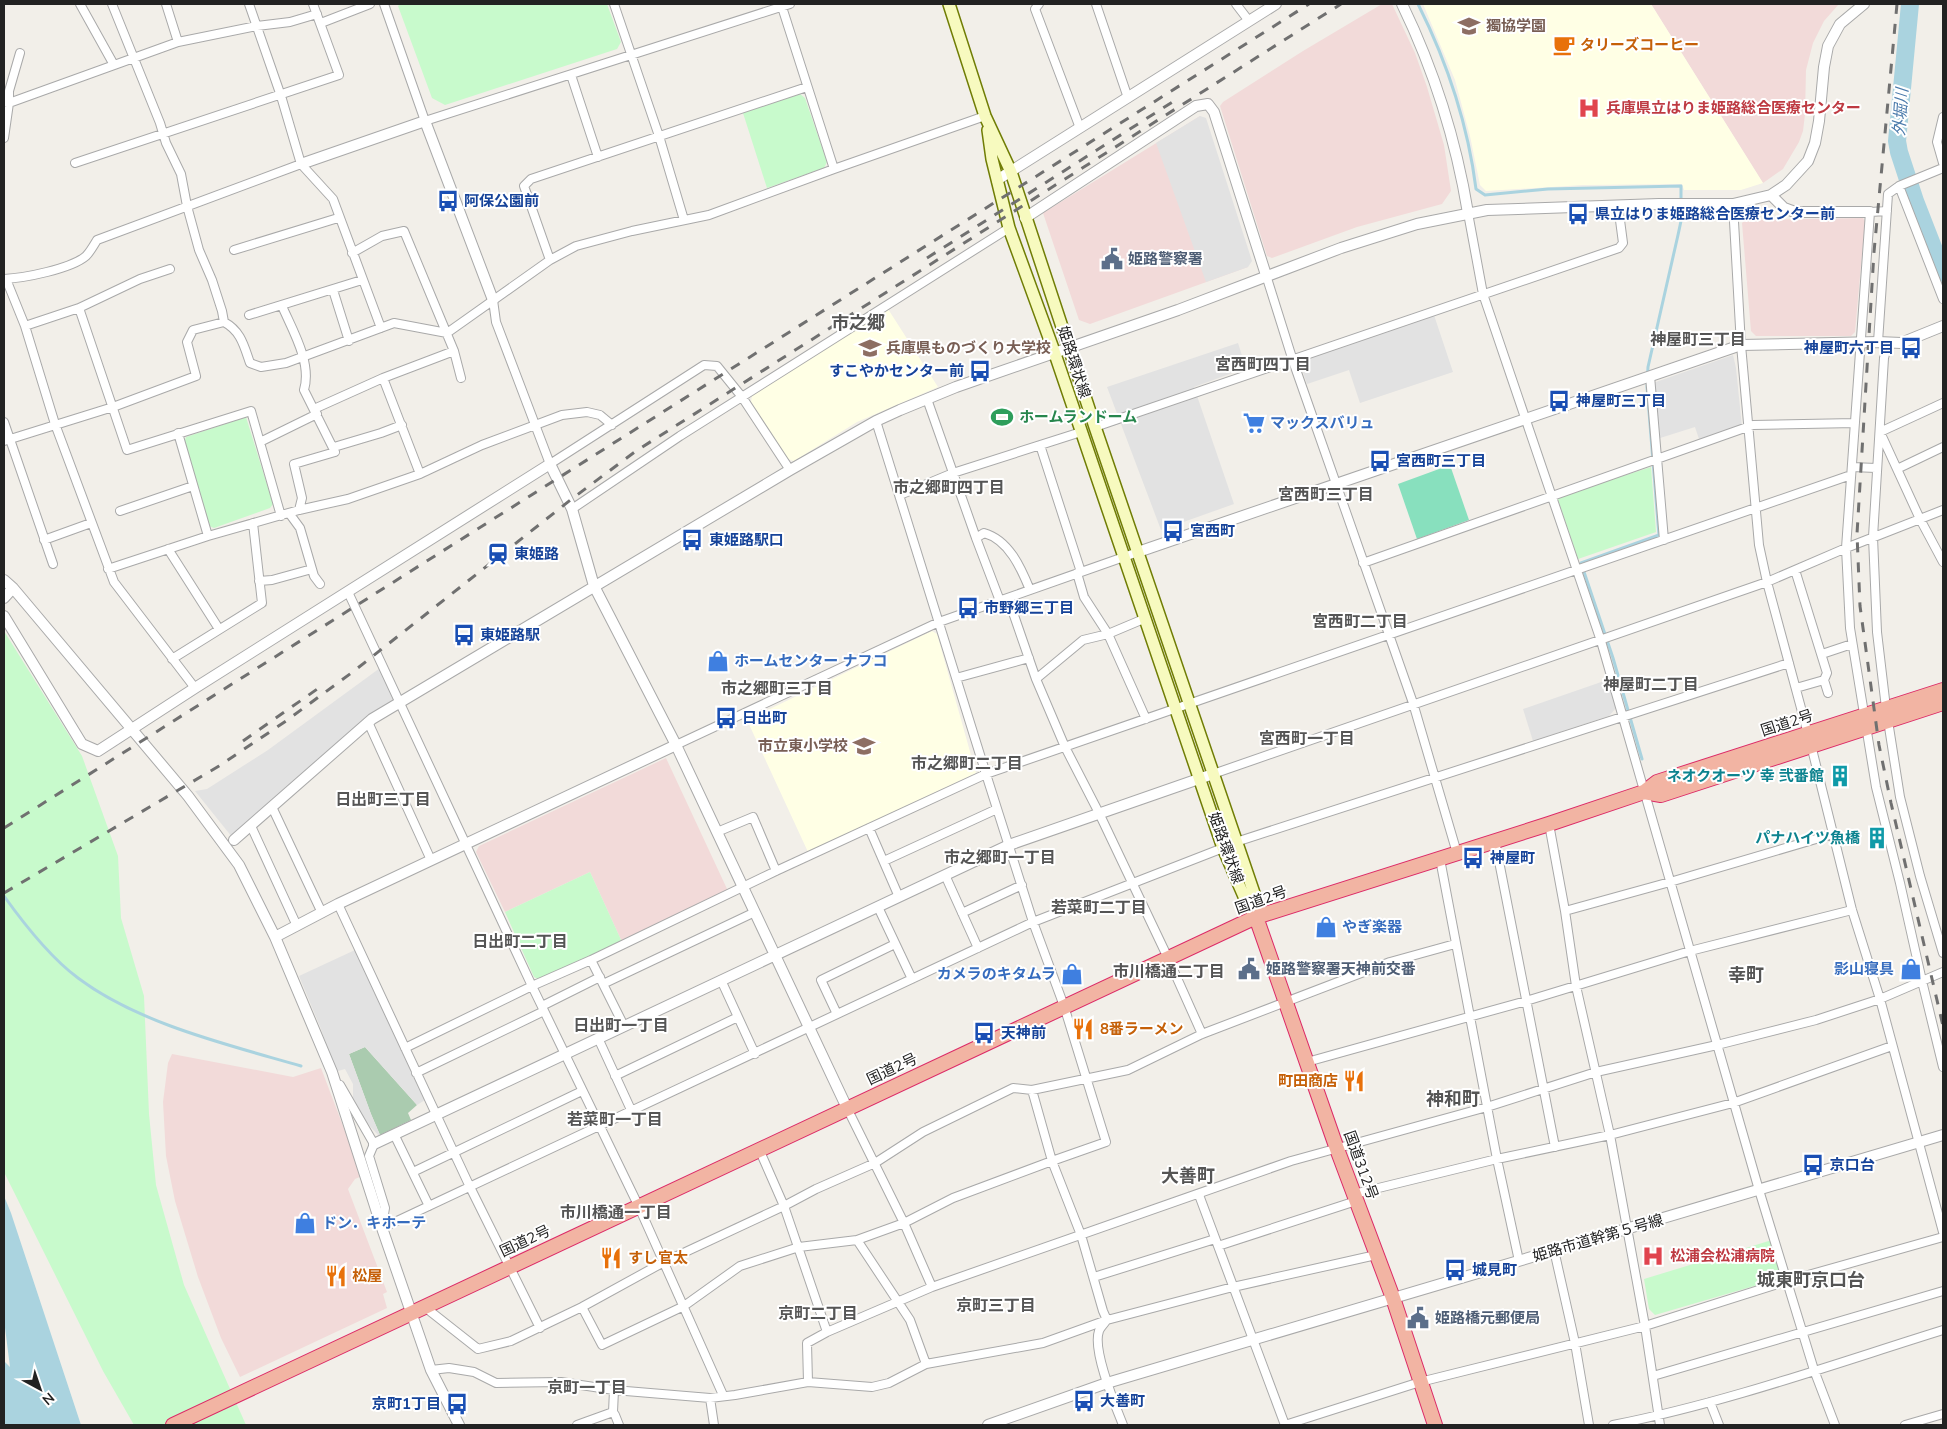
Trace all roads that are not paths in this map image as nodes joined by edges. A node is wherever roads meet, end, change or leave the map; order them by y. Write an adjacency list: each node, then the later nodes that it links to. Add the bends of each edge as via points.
1 (80, 4): 25 (street)
2 (112, 4): 24 (street)
3 (166, 4): 21 (street)
4 (249, 4): 20 (street)
5 (314, 4): 17 (street)
6 (370, 4): 19 (street)
7 (384, 4): 33 (street)
8 (614, 4): 23 (street)
9 (949, 4): 31 (main road, 姫路環状線)
10 (1096, 4): 29 (street)
11 (1236, 4): 18 (street)
12 (1276, 4): 18 (street)
13 (1402, 4): 51 (street, via 1438,90 1455,147)
14 (1864, 4): 47 (street, via 1840,24 1828,46 1819,121 1808,161 1786,185)
15 (786, 5): 23 (street); 27 (street)
16 (1035, 5): 34 (street)
17 (317, 14): 19 (street); 20 (street, via 290,22)
18 (1249, 21): 29 (street)
19 (321, 23): 28 (street, via 339,75)
20 (256, 26): 21 (street); 28 (street)
21 (178, 42): 24 (street)
22 (20, 53): 30 (street)
23 (632, 55): 26 (street); 36 (street)
24 (134, 57): 25 (street); 35 (street)
25 (114, 65): 30 (street)
26 (571, 75): 33 (street); 38 (street)
27 (807, 87): 36 (street); 43 (street)
28 (281, 96): 35 (street); 41 (street)
29 (1128, 98): 34 (street)
30 (7, 103): 37 (street)
31 (986, 116): 43 (street); 44 (main road, 姫路環状線); 45 (main road, 姫路環状線)
32 (1943, 117): 40 (street, via 1937,142)
33 (425, 121): 41 (street); 68 (street)
34 (1080, 128): 44 (street)
35 (163, 135): 39 (street); 50 (street, via 181,174)
36 (659, 136): 38 (street); 56 (street)
37 (4, 138)
38 (598, 157): 60 (street, via 531,179 524,186)
39 (75, 163)
40 (1943, 163)
41 (302, 164): 50 (street); 54 (street, via 333,200)
42 (1943, 168): 46 (street)
43 (834, 169): 56 (street, via 709,215)
44 (1011, 172): 45 (street); 55 (main road, 姫路環状線)
45 (997, 180): 57 (main road, 姫路環状線)
46 (1899, 186): 53 (street, via 1888,194); 67 (street)
47 (1771, 195): 48 (street); 52 (street, via 1784,208 1795,212)
48 (1732, 204): 49 (street); 80 (street)
49 (1618, 205): 51 (street); 66 (street, via 1623,243 1619,248)
50 (187, 206): 63 (street, via 97,240 87,255 79,260 43,273); 72 (street)
51 (1468, 212): 62 (street, via 1409,226); 66 (street)
52 (1870, 212): 53 (street); 78 (street)
53 (1887, 212): 79 (street)
54 (338, 218): 58 (street); 59 (street)
55 (1025, 218): 62 (street, via 1196,106 1208,104 1214,112); 81 (main road, 姫路環状線)
56 (684, 220): 60 (street, via 576,246)
57 (1009, 228): 83 (main road, 姫路環状線); 89 (street)
58 (234, 250)
59 (352, 253): 64 (street); 76 (street, via 382,236 404,231)
60 (550, 260): 68 (street)
61 (170, 269): 70 (street)
62 (1266, 275): 81 (street); 85 (street)
63 (5, 279): 73 (street)
64 (362, 280): 65 (street); 75 (street)
65 (333, 290): 69 (street); 77 (street)
66 (1483, 294): 85 (street); 94 (street)
67 (1943, 299)
68 (493, 300): 76 (street); 101 (street, via 496,322)
69 (282, 306): 71 (street); 84 (street)
70 (79, 308): 73 (street); 92 (street)
71 (249, 315)
72 (224, 322): 84 (street, via 240,335 250,363 261,368); 92 (street, via 193,330 187,342 196,376)
73 (25, 326): 98 (street)
74 (1943, 326): 79 (street, via 1902,343)
75 (381, 328): 76 (street, via 394,323); 77 (street)
76 (447, 333): 82 (street)
77 (349, 341): 84 (street)
78 (1860, 342): 79 (street); 80 (street); 97 (street)
79 (1883, 342): 105 (street)
80 (1741, 345): 86 (street); 103 (street)
81 (1071, 349): 83 (street); 102 (main road, 姫路環状線)
82 (454, 351): 87 (street); 88 (street)
83 (1055, 354): 90 (street); 104 (main road, 姫路環状線)
84 (303, 357): 93 (street, via 307,380 304,390)
85 (1294, 360): 102 (street); 120 (street)
86 (1650, 376): 94 (street); 112 (street)
87 (383, 378): 93 (street); 100 (street)
88 (462, 378)
89 (742, 397): 99 (street, via 717,366 704,365); 116 (street); 125 (street)
90 (927, 399): 95 (street); 118 (street)
91 (1943, 403): 105 (street)
92 (113, 407): 98 (street); 106 (street, via 126,450)
93 (315, 412): 108 (street); 110 (street)
94 (1526, 419): 120 (street); 123 (street)
95 (876, 420): 116 (street); 122 (street)
96 (4, 422): 107 (street)
97 (1855, 423): 103 (street); 117 (street)
98 (55, 424): 107 (street); 133 (street)
99 (612, 424): 101 (street, via 600,415 587,412 562,415); 113 (street)
100 (402, 425): 110 (street); 119 (street)
101 (535, 426): 113 (street); 119 (street, via 482,445)
102 (1096, 427): 141 (main road, 姫路環状線)
103 (1748, 427): 112 (street); 124 (street)
104 (1081, 432): 109 (street); 142 (main road, 姫路環状線)
105 (1880, 432): 114 (street); 115 (street)
106 (178, 433): 108 (street, via 251,411); 121 (street)
107 (6, 439): 137 (street)
108 (260, 442): 130 (street)
109 (1040, 445): 118 (street); 150 (street)
110 (334, 447): 126 (street, via 335,452 294,464 302,498)
111 (1943, 447): 115 (street)
112 (1656, 460): 123 (street); 138 (street)
113 (550, 464): 125 (street); 158 (street)
114 (1876, 468): 117 (street); 135 (street)
115 (1897, 469): 131 (street)
116 (790, 470): 155 (street)
117 (1851, 471): 124 (street); 139 (street)
118 (953, 473): 122 (street); 136 (street)
119 (420, 474): 126 (street, via 348,499)
120 (1336, 484): 141 (street); 144 (street)
121 (193, 486): 128 (street); 134 (street)
122 (900, 494): 163 (street)
123 (1551, 497): 144 (street); 149 (street)
124 (1755, 508): 138 (street); 153 (street)
125 (572, 509): 155 (street)
126 (298, 510): 129 (street)
127 (1943, 510): 131 (street)
128 (120, 511)
129 (289, 513): 130 (street); 146 (street, via 300,528)
130 (281, 516): 132 (street)
131 (1920, 520): 135 (street); 143 (street)
132 (253, 523): 134 (street); 152 (street)
133 (91, 524): 137 (street); 147 (street)
134 (208, 536): 140 (street)
135 (1873, 537): 139 (street); 185 (street, via 1877,632)
136 (976, 538): 157 (street, via 984,533 994,536 1018,561); 160 (street)
137 (44, 540): 145 (street)
138 (1664, 540): 149 (street)
139 (1846, 548): 148 (street); 168 (street)
140 (168, 549): 147 (street); 164 (street)
141 (1138, 552): 142 (street); 182 (main road, 姫路環状線)
142 (1125, 556): 150 (street); 162 (main road, 姫路環状線)
143 (1943, 562)
144 (1363, 563): 165 (street)
145 (53, 564)
146 (312, 568): 152 (street); 154 (street)
147 (108, 569): 171 (street, via 114,582)
148 (1795, 570): 153 (street); 169 (street)
149 (1576, 571): 165 (street); 167 (street)
150 (1079, 573): 157 (street); 166 (street, via 1084,596)
151 (4, 580): 156 (street)
152 (259, 581): 164 (street, via 262,603)
153 (1767, 582): 167 (street); 172 (street)
154 (320, 584)
155 (594, 586): 180 (street); 192 (street)
156 (12, 588): 159 (street); 190 (street)
157 (1030, 590): 160 (street)
158 (348, 592): 176 (street); 180 (street)
159 (4, 598)
160 (1004, 599): 163 (street); 170 (street)
161 (4, 616): 190 (street, via 82,744 98,751)
162 (1146, 618): 166 (street); 184 (main road, 姫路環状線)
163 (939, 622): 173 (street); 192 (street)
164 (219, 629): 171 (street)
165 (1388, 633): 182 (street); 183 (street)
166 (1108, 634): 174 (street, via 1083,640); 187 (street)
167 (1601, 641): 183 (street); 186 (street)
168 (1852, 644): 169 (street); 188 (street)
169 (1822, 654): 175 (street, via 1827,673)
170 (1029, 658): 173 (street); 174 (street)
171 (172, 659): 176 (street)
172 (1788, 663): 177 (street); 186 (street)
173 (956, 678): 194 (street)
174 (1036, 679): 193 (street)
175 (1824, 680): 177 (street); 179 (street)
176 (195, 688): 190 (street)
177 (1796, 688): 191 (street)
178 (1943, 690): 185 (highway, 国道2号)
179 (1828, 693)
180 (400, 702): 189 (street); 210 (street)
181 (1943, 703): 185 (highway, 国道2号)
182 (1189, 704): 184 (street); 195 (main road, 姫路環状線)
183 (1413, 704): 195 (street); 197 (street)
184 (1176, 709): 187 (street); 196 (main road, 姫路環状線)
185 (1887, 714): 188 (highway, 国道2号); 239 (street, via 1900,796)
186 (1622, 718): 197 (street); 198 (street)
187 (1146, 719): 193 (street)
188 (1864, 721): 191 (highway, 国道2号); 247 (street)
189 (368, 722): 199 (street); 215 (street)
190 (132, 730): 234 (street, via 188,796 239,865)
191 (1810, 739): 198 (highway, 国道2号, via 1660,795); 206 (street)
192 (676, 745): 205 (street); 210 (street)
193 (1065, 746): 194 (street); 201 (street)
194 (986, 774): 200 (street); 204 (street)
195 (1213, 774): 196 (street); 209 (main road, 姫路環状線)
196 (1200, 777): 201 (street); 212 (main road, 姫路環状線)
197 (1434, 777): 209 (street); 213 (street)
198 (1644, 792): 202 (highway, 国道2号); 219 (street)
199 (272, 807): 203 (street); 229 (street)
200 (997, 809): 211 (street); 216 (street)
201 (1099, 813): 211 (street); 220 (street)
202 (1549, 824): 208 (highway, 国道2号); 227 (street)
203 (251, 826): 207 (street); 233 (street)
204 (869, 828): 216 (street); 217 (street)
205 (717, 832): 217 (street, via 753,817); 222 (street)
206 (1833, 834): 219 (street); 226 (street)
207 (234, 840)
208 (1495, 841): 213 (highway, 国道2号); 251 (street)
209 (1236, 842): 231 (main road, 姫路環状線, via 1255,896)
210 (466, 844): 215 (street); 248 (street)
211 (1010, 845): 218 (street); 221 (street)
212 (1224, 848): 220 (street); 231 (main road, 姫路環状線)
213 (1457, 853): 214 (highway, 国道2号)
214 (1440, 859): 231 (highway, 国道2号); 236 (street)
215 (431, 860): 224 (street)
216 (884, 861): 223 (street)
217 (776, 871): 222 (street)
218 (945, 875): 223 (street); 230 (street)
219 (1670, 882): 227 (street); 238 (street)
220 (1132, 884): 232 (street); 241 (street)
221 (1022, 885): 230 (street); 232 (street)
222 (743, 888): 228 (street); 242 (street)
223 (899, 896): 225 (street)
224 (338, 904): 229 (street); 264 (street)
225 (878, 907): 235 (street); 240 (street)
226 (1852, 910): 238 (street); 250 (street)
227 (1565, 911): 249 (street)
228 (755, 912): 240 (street); 246 (street)
229 (322, 913): 233 (street)
230 (962, 913): 237 (street)
231 (1256, 917): 241 (highway, 国道2号); 252 (highway, 国道312号)
232 (1033, 922): 237 (street); 253 (street)
233 (297, 926): 234 (street)
234 (275, 937): 269 (street)
235 (895, 944): 244 (street); 255 (street, via 821,980)
236 (1455, 944): 252 (street, via 1390,962); 257 (street)
237 (978, 948): 244 (street)
238 (1690, 952): 249 (street); 262 (street)
239 (1943, 953)
240 (776, 954): 245 (street); 259 (street)
241 (1168, 958): 253 (highway, 国道2号); 260 (street)
242 (591, 960): 246 (street); 248 (street)
243 (1943, 972): 247 (street)
244 (912, 979): 255 (street)
245 (721, 980): 256 (street); 258 (street)
246 (602, 981): 254 (street); 258 (street)
247 (1922, 981): 250 (street); 268 (street)
248 (532, 986): 254 (street); 264 (street)
249 (1576, 986): 251 (street); 270 (street)
250 (1880, 999): 262 (street, via 1816,1020); 263 (street)
251 (1526, 1001): 257 (street); 274 (street)
252 (1286, 1002): 260 (street); 267 (highway, 国道312号)
253 (1064, 1006): 273 (street); 279 (highway, 国道2号)
254 (543, 1008): 266 (street); 271 (street)
255 (837, 1014): 259 (street)
256 (738, 1017): 265 (street); 272 (street)
257 (1470, 1017): 267 (street); 278 (street)
258 (624, 1026): 261 (street)
259 (810, 1028): 265 (street); 279 (street)
260 (1202, 1034): 273 (street, via 1128,1070)
261 (598, 1038): 266 (street); 272 (street)
262 (1717, 1045): 270 (street); 277 (street)
263 (1892, 1046): 277 (street); 286 (street)
264 (405, 1048): 271 (street)
265 (754, 1054): 280 (street)
266 (565, 1055): 276 (street); 281 (street)
267 (1308, 1062): 290 (highway, 国道312号)
268 (1943, 1067)
269 (332, 1072): 287 (street); 304 (street)
270 (1596, 1072): 274 (street); 284 (street)
271 (416, 1073): 281 (street)
272 (615, 1076): 280 (street)
273 (1086, 1078): 275 (street); 292 (street, via 1106,1142)
274 (1543, 1088): 278 (street); 288 (street)
275 (1032, 1090): 292 (street); 294 (street, via 1012,1088 923,1132)
276 (582, 1091): 282 (street); 291 (street)
277 (1733, 1103): 284 (street); 297 (street)
278 (1487, 1107): 290 (street); 293 (street)
279 (847, 1108): 289 (highway, 国道2号); 294 (street)
280 (632, 1112): 282 (street)
281 (436, 1114): 283 (street); 291 (street)
282 (600, 1127): 296 (street); 302 (street)
283 (394, 1134): 287 (street); 295 (street)
284 (1610, 1135): 288 (street); 305 (street)
285 (1943, 1135): 286 (street, 姫路市道幹第５号線)
286 (1918, 1143): 297 (street, 姫路市道幹第５号線); 306 (street)
287 (374, 1144): 304 (street, via 369,1156 385,1208)
288 (1555, 1146): 293 (street)
289 (759, 1149): 301 (street); 302 (highway, 国道2号)
290 (1337, 1149): 298 (street, via 1291,1161); 299 (highway, 国道312号)
291 (454, 1152): 295 (street); 296 (street)
292 (1052, 1160): 303 (street, via 953,1198); 307 (street)
293 (1497, 1160): 299 (street); 314 (street)
294 (874, 1163): 301 (street); 303 (street)
295 (413, 1172): 300 (street)
296 (470, 1187): 300 (street); 316 (street)
297 (1759, 1190): 305 (street, 姫路市道幹第５号線); 318 (street)
298 (1199, 1195): 307 (street); 310 (street)
299 (1355, 1198): 310 (street); 313 (highway, 国道312号)
300 (429, 1206): 304 (street)
301 (784, 1206): 311 (street); 315 (street)
302 (639, 1207): 315 (street); 316 (highway, 国道2号)
303 (904, 1223): 309 (street); 319 (street)
304 (382, 1228): 327 (street)
305 (1627, 1230): 312 (street, 姫路市道幹第５号線); 329 (street)
306 (1943, 1232)
307 (1081, 1235): 317 (street); 319 (street)
308 (1943, 1237): 318 (street)
309 (857, 1240): 311 (street); 323 (street)
310 (1216, 1243): 317 (street); 320 (street)
311 (799, 1248): 324 (street, via 740,1266); 333 (street)
312 (1554, 1250): 314 (street, 姫路市道幹第５号線); 335 (street)
313 (1376, 1255): 320 (street); 322 (highway, 国道312号)
314 (1519, 1261): 322 (street, 姫路市道幹第５号線)
315 (664, 1262): 324 (street); 325 (street)
316 (509, 1267): 326 (highway, 国道2号); 330 (street)
317 (1094, 1277): 328 (street)
318 (1787, 1281): 329 (street); 332 (street)
319 (932, 1287): 323 (street)
320 (1233, 1287): 328 (street); 334 (street)
321 (1943, 1291): 332 (street)
322 (1393, 1298): 334 (street, 姫路市道幹第５号線); 341 (highway, 国道312号)
323 (899, 1301): 333 (street); 336 (street, via 910,1320)
324 (684, 1306): 325 (street, via 602,1345); 344 (street)
325 (582, 1307): 330 (street)
326 (426, 1308): 327 (highway, 国道2号); 330 (street, via 478,1348 511,1341)
327 (411, 1314): 337 (street); 351 (highway, 国道2号)
328 (1107, 1320): 336 (street, via 1044,1343); 342 (street, via 1099,1330 1098,1346)
329 (1645, 1326): 335 (street); 339 (street)
330 (540, 1328)
331 (1943, 1330): 338 (street)
332 (1803, 1331): 338 (street); 339 (street)
333 (827, 1332): 340 (street, via 807,1343)
334 (1253, 1340): 342 (street, 姫路市道幹第５号線); 358 (street)
335 (1575, 1343): 341 (street); 360 (street)
336 (926, 1364): 340 (street, via 889,1383 872,1387)
337 (431, 1370): 343 (street, via 449,1368 474,1372 496,1383 561,1382); 352 (street)
338 (1814, 1370): 346 (street); 364 (street)
339 (1653, 1376): 349 (street)
340 (808, 1382): 344 (street)
341 (1420, 1382): 358 (street); 359 (highway, 国道312号)
342 (1107, 1384): 350 (street, 姫路市道幹第５号線); 357 (street)
343 (614, 1390): 345 (street); 347 (street)
344 (723, 1395): 345 (street)
345 (710, 1398): 355 (street)
346 (1710, 1402): 349 (street); 363 (street)
347 (613, 1412): 353 (street); 354 (street)
348 (1943, 1414): 365 (street)
349 (1659, 1416): 361 (street); 362 (street)
350 (1013, 1421): 356 (street, 姫路市道幹第５号線)
351 (173, 1425)
352 (460, 1425)
353 (577, 1425)
354 (619, 1425)
355 (714, 1425)
356 (988, 1425)
357 (1123, 1425)
358 (1285, 1425)
359 (1435, 1425)
360 (1590, 1425)
361 (1613, 1425)
362 (1660, 1425)
363 (1719, 1425)
364 (1835, 1425)
365 (1905, 1425)

